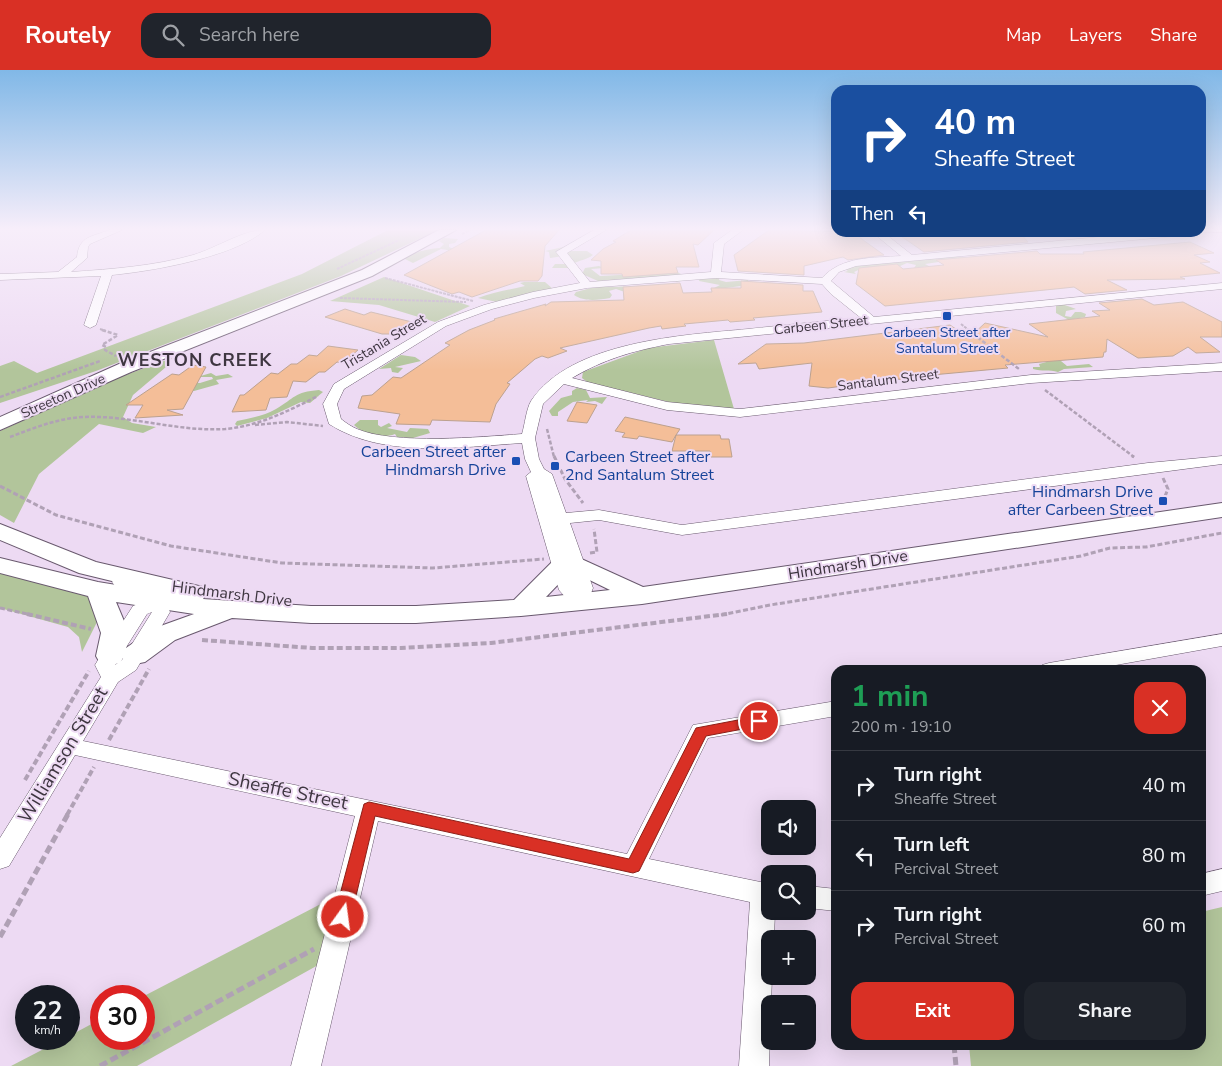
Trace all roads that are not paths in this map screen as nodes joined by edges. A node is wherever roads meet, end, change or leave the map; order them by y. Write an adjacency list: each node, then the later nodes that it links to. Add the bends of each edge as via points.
1 (16, 276): 8 (street)
2 (106, 276): 13 (street)
3 (357, 276): 14 (main road, Streeton Drive)
4 (580, 276): 10 (street)
5 (697, 276): 10 (street, Tristania Street)
6 (743, 276): 9 (street, Tristania Street)
7 (829, 276): 9 (street)
8 (0, 277)
9 (825, 281): 12 (street)
10 (586, 285): 19 (street, Tristania Street, via 524,297 442,324 340,387 330,404 332,417 344,428 381,441)
11 (1222, 286): 12 (street, Carbeen Street)
12 (871, 320): 16 (street, Carbeen Street, via 669,340 594,360)
13 (90, 325)
14 (121, 362): 17 (main road, Streeton Drive); 18 (main road, Streeton Drive)
15 (1222, 367): 16 (street, Santalum Street, via 1031,379 740,413 666,406)
16 (561, 379): 19 (street, Carbeen Street, via 537,403)
17 (0, 409)
18 (2, 431)
19 (528, 438): 22 (street, Carbeen Street, via 538,472 534,475)
20 (1222, 460): 22 (street, via 682,530 591,515)
21 (1222, 510): 28 (main road, Hindmarsh Drive)
22 (553, 519): 24 (street, Carbeen Street)
23 (0, 531): 26 (main road, Hindmarsh Drive)
24 (570, 560): 28 (main road); 30 (street, Carbeen Street, via 568,590); 31 (main road)
25 (0, 565): 26 (main road, Hindmarsh Drive, via 50,580)
26 (93, 579): 27 (main road, Hindmarsh Drive); 29 (main road, Hindmarsh Drive); 35 (main road, via 115,633)
27 (195, 593): 29 (street, Williamson Street); 33 (main road, Hindmarsh Drive, via 271,601)
28 (642, 596): 30 (main road, Hindmarsh Drive)
29 (157, 603): 32 (main road, Hindmarsh Drive); 35 (street, Williamson Street, via 140,610)
30 (580, 603): 31 (main road, Hindmarsh Drive)
31 (521, 608): 33 (main road, Hindmarsh Drive)
32 (231, 611): 33 (main road, Hindmarsh Drive, via 363,616); 35 (main road, via 164,634)
33 (473, 611)
34 (1222, 640): 36 (street)
35 (120, 664): 38 (street, Williamson Street)
36 (1078, 665)
37 (831, 709): 41 (street, via 701,731)
38 (69, 746): 39 (street, Sheaffe Street); 40 (street, Williamson Street)
39 (369, 808): 41 (street, Sheaffe Street); 48 (street)
40 (0, 859)
41 (633, 866): 44 (street, Sheaffe Street)
42 (1222, 880): 43 (street)
43 (1206, 884)
44 (761, 893)
45 (816, 899): 46 (street)
46 (831, 900)
47 (764, 920): 49 (street)
48 (306, 1066)
49 (754, 1066)

